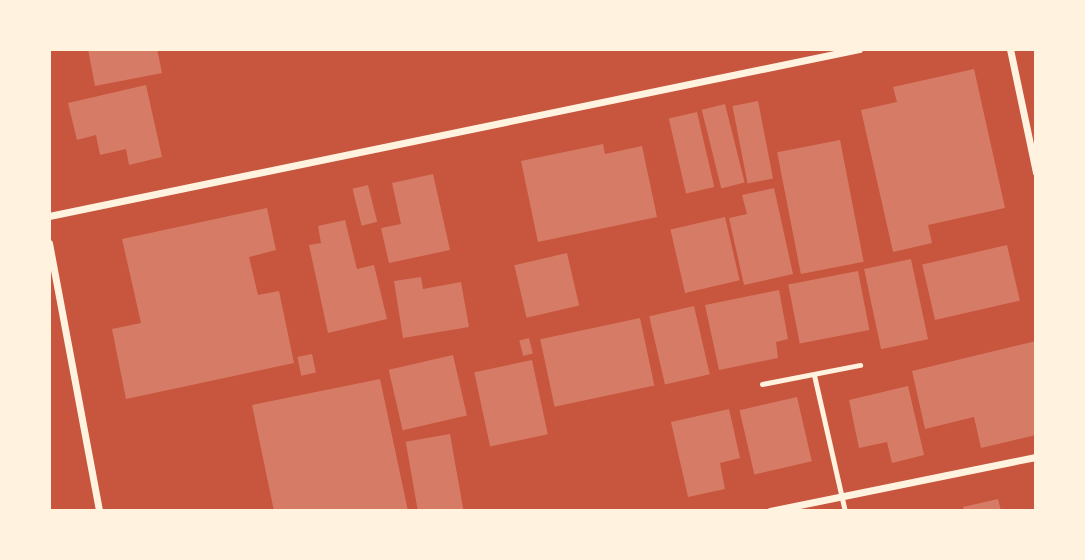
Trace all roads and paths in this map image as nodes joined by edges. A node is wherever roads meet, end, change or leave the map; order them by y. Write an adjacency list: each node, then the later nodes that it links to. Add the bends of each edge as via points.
1 (859, 49): 4 (street)
2 (1010, 49): 3 (street)
3 (1036, 172)
4 (49, 216)
5 (49, 243): 11 (street)
6 (860, 365): 7 (lane)
7 (814, 375): 8 (lane); 10 (lane)
8 (762, 384)
9 (1036, 457): 10 (street)
10 (842, 496): 12 (street); 13 (lane)
11 (99, 511)
12 (770, 511)
13 (845, 511)

